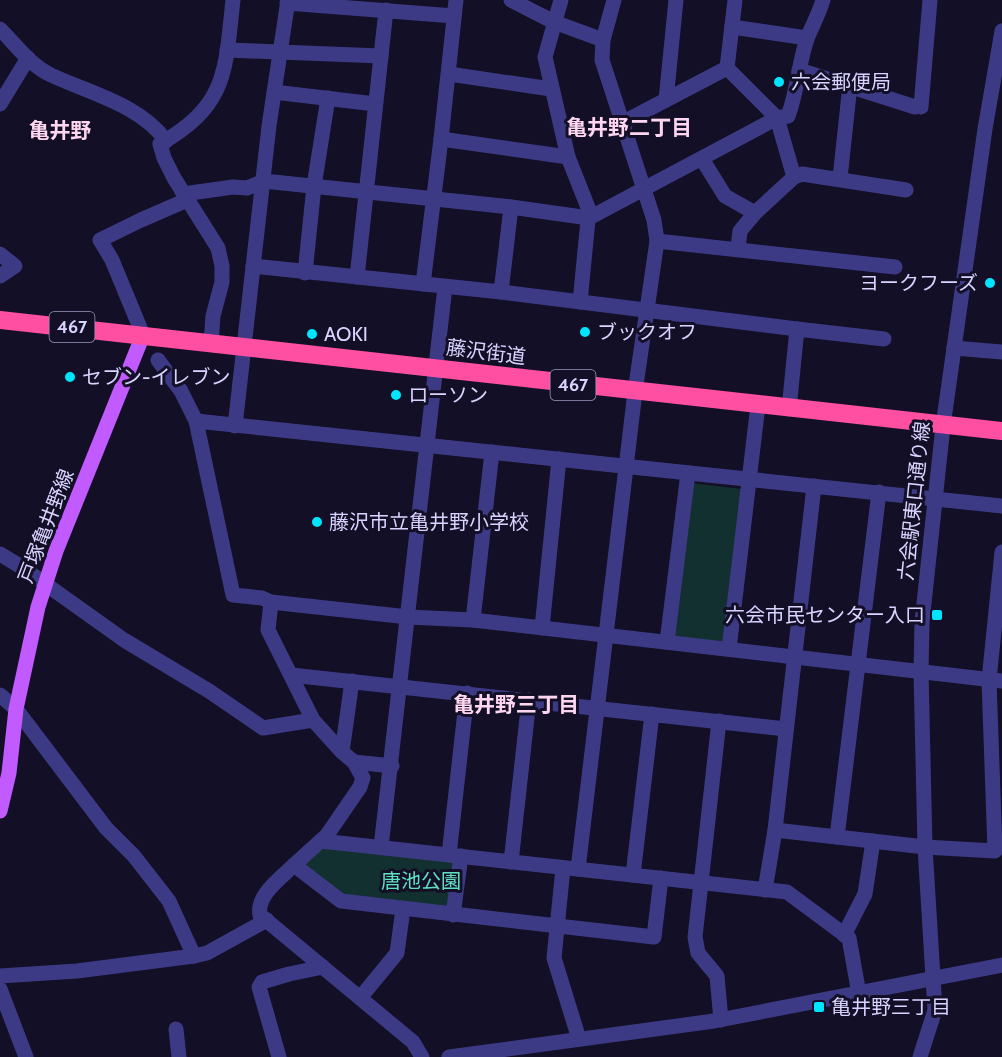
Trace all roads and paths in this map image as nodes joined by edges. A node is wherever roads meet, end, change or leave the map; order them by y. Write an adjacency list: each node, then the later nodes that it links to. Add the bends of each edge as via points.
1 (233, 0): 18 (street)
2 (511, 0): 12 (street)
3 (561, 0): 12 (street)
4 (614, 0): 17 (street)
5 (676, 0): 29 (street)
6 (735, 0): 13 (street)
7 (823, 0): 16 (street)
8 (930, 0): 25 (street, via 918,107)
9 (288, 1): 11 (street); 19 (street)
10 (455, 8): 11 (street); 24 (street)
11 (386, 10): 20 (street)
12 (554, 22): 17 (street); 26 (street, via 545,57)
13 (732, 27): 16 (street); 22 (street)
14 (0, 29): 21 (street)
15 (1002, 31): 69 (street, 六会駅東口通り線)
16 (807, 38): 23 (street)
17 (603, 40): 33 (street, via 602,60)
18 (227, 50): 19 (street); 35 (street, via 222,78 201,115)
19 (280, 53): 20 (street); 27 (street)
20 (381, 56): 31 (street)
21 (28, 58): 30 (street); 35 (street, via 51,75 150,122)
22 (727, 68): 29 (street); 32 (street)
23 (799, 70): 25 (street); 32 (street, via 796,96 788,116)
24 (449, 74): 26 (street); 34 (street)
25 (850, 85): 39 (street)
26 (552, 89): 36 (street)
27 (274, 92): 28 (street); 40 (street)
28 (328, 98): 31 (street); 41 (street)
29 (666, 100): 33 (street)
30 (0, 104)
31 (375, 104): 44 (street)
32 (777, 118): 37 (street); 38 (street)
33 (622, 123): 42 (street)
34 (441, 138): 36 (street); 46 (street)
35 (166, 141): 45 (street, via 160,144 164,158)
36 (568, 157): 49 (street)
37 (702, 159): 42 (street); 48 (street, via 725,196)
38 (794, 177): 39 (street, via 802,174); 48 (street)
39 (840, 178): 43 (street)
40 (264, 181): 41 (street); 45 (street, via 246,188 232,187); 53 (street)
41 (315, 186): 44 (street); 55 (street)
42 (644, 190): 49 (street); 50 (street)
43 (906, 190)
44 (366, 191): 46 (street); 57 (street)
45 (185, 197): 65 (street, via 100,240); 67 (street, via 218,248 222,266)
46 (433, 199): 47 (street); 58 (street)
47 (511, 207): 49 (street); 60 (street)
48 (756, 213): 51 (street, via 740,231)
49 (589, 218): 61 (street)
50 (657, 241): 51 (street); 62 (street)
51 (738, 248): 54 (street)
52 (0, 254): 56 (street, via 15,266)
53 (253, 266): 55 (street); 68 (street)
54 (895, 267)
55 (305, 273): 57 (street)
56 (0, 276)
57 (357, 277): 58 (street)
58 (423, 284): 59 (street)
59 (446, 287): 60 (street); 72 (street)
60 (501, 292): 61 (street)
61 (580, 302): 62 (street)
62 (646, 309): 64 (street); 73 (street)
63 (0, 320): 65 (highway, 藤沢街道 / 467)
64 (797, 329): 66 (street); 75 (street)
65 (143, 335): 67 (highway, 藤沢街道 / 467); 92 (main road, 戸塚亀井野線)
66 (884, 339)
67 (211, 344): 68 (highway, 藤沢街道 / 467)
68 (242, 348): 72 (highway, 藤沢街道 / 467); 77 (street)
69 (954, 348): 70 (street); 78 (street, 六会駅東口通り線)
70 (1002, 352)
71 (158, 360): 76 (street, via 181,391)
72 (435, 369): 73 (highway, 藤沢街道 / 467); 80 (street)
73 (635, 392): 74 (highway, 藤沢街道 / 467); 83 (street)
74 (758, 405): 75 (highway, 藤沢街道 / 467); 85 (street)
75 (789, 409): 78 (highway, 藤沢街道 / 467)
76 (196, 421): 77 (street); 93 (street, via 233,595)
77 (235, 426): 80 (street)
78 (943, 426): 79 (highway, 藤沢街道 / 467); 88 (street, 六会駅東口通り線)
79 (1002, 432)
80 (427, 446): 81 (street); 94 (street)
81 (492, 452): 82 (street); 96 (street)
82 (559, 459): 83 (street); 97 (street)
83 (627, 466): 84 (street); 98 (street)
84 (688, 473): 85 (street); 99 (street)
85 (749, 479): 86 (street); 100 (street)
86 (814, 486): 87 (street); 101 (street)
87 (879, 492): 88 (street); 102 (street)
88 (933, 498): 89 (street); 103 (street, 六会駅東口通り線)
89 (1002, 506)
90 (0, 554): 92 (street)
91 (1002, 559): 95 (street)
92 (45, 585): 112 (main road, 戸塚亀井野線); 114 (street, via 263,728)
93 (271, 602): 94 (street); 104 (street, via 268,630)
94 (408, 617): 96 (street); 107 (street)
95 (998, 619): 105 (street)
96 (473, 620): 97 (street)
97 (542, 628): 98 (street)
98 (606, 635): 99 (street); 111 (street)
99 (667, 642): 100 (street)
100 (729, 649): 101 (street)
101 (794, 657): 102 (street); 116 (street)
102 (859, 664): 103 (street); 122 (street)
103 (921, 671): 105 (street); 126 (street, 六会駅東口通り線)
104 (291, 675): 106 (street); 114 (street)
105 (995, 680): 117 (street)
106 (352, 681): 107 (street); 118 (street)
107 (399, 686): 108 (street); 119 (street)
108 (467, 693): 110 (street); 127 (street)
109 (0, 695): 112 (street)
110 (529, 700): 111 (street); 128 (street)
111 (597, 708): 113 (street); 130 (street)
112 (16, 709): 120 (main road, 戸塚亀井野線, via 9,773); 140 (street, via 106,828 169,901)
113 (652, 714): 115 (street); 131 (street)
114 (314, 720): 118 (street)
115 (719, 721): 116 (street); 133 (street)
116 (786, 729): 121 (street)
117 (997, 754): 126 (street, via 995,851)
118 (348, 757): 119 (street); 123 (street, via 363,783)
119 (392, 766): 125 (street)
120 (0, 811)
121 (775, 830): 122 (street); 134 (street)
122 (837, 837): 124 (street)
123 (321, 841): 125 (street); 129 (street)
124 (873, 841): 126 (street); 139 (street, via 865,894)
125 (381, 847): 127 (street)
126 (925, 847): 144 (street, 六会駅東口通り線)
127 (455, 856): 128 (street); 136 (street)
128 (511, 862): 130 (street)
129 (294, 865): 135 (street, via 341,901); 137 (street, via 264,895 259,909)
130 (571, 868): 131 (street); 138 (street)
131 (633, 875): 132 (street)
132 (661, 878): 133 (street); 138 (street, via 654,937)
133 (701, 883): 134 (street); 148 (street, via 695,945 717,976)
134 (765, 890): 139 (street, via 787,892)
135 (403, 909): 136 (street); 147 (street, via 397,953)
136 (453, 915): 138 (street)
137 (267, 920): 140 (street, via 207,953); 142 (street)
138 (556, 926): 150 (street, via 554,958)
139 (844, 935): 146 (street, via 849,938)
140 (194, 956): 143 (street)
141 (1002, 965): 144 (street)
142 (323, 967): 147 (street); 154 (street, via 262,982 259,987)
143 (0, 976)
144 (933, 979): 146 (street); 156 (street, 六会駅東口通り線, via 935,1010)
145 (0, 989): 152 (street)
146 (859, 994): 148 (street)
147 (360, 998): 155 (street, via 413,1042)
148 (721, 1020): 150 (street)
149 (176, 1029): 153 (street)
150 (579, 1040): 151 (street)
151 (456, 1056)
152 (26, 1057)
153 (179, 1057)
154 (279, 1057)
155 (422, 1057)
156 (920, 1057)

